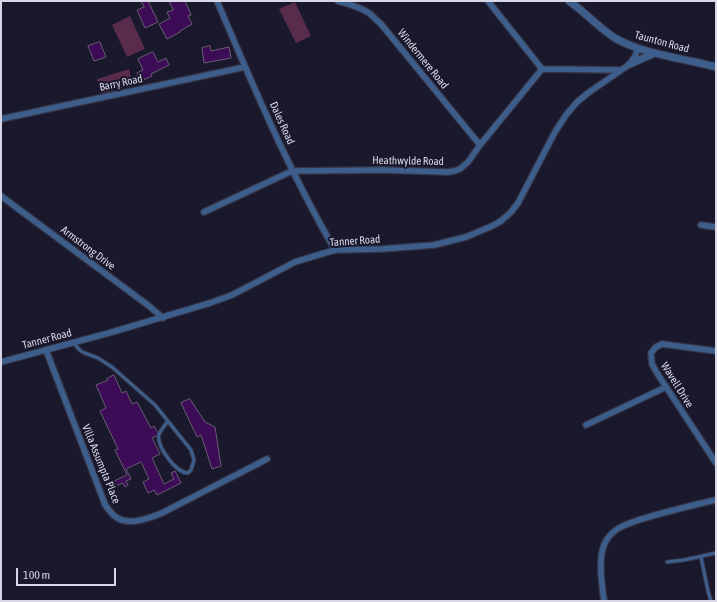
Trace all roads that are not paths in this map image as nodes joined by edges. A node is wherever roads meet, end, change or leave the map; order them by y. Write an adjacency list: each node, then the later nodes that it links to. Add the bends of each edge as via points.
1 (217, 1): 8 (street, Dales Road)
2 (338, 1): 13 (street, Windermere Road, via 363,10 381,24)
3 (488, 1): 10 (street)
4 (569, 1): 5 (street, Taunton Road, via 616,38)
5 (638, 48): 6 (street, Taunton Road); 7 (street, Tanner Road)
6 (654, 53): 7 (street); 9 (street, Taunton Road)
7 (630, 64): 11 (street, Tanner Road)
8 (245, 67): 12 (street, Barry Road); 14 (street, Dales Road)
9 (716, 67)
10 (542, 69): 11 (street); 13 (street, Heathwylde Road)
11 (621, 70): 19 (street, Tanner Road, via 588,93 566,115 518,203 501,221 466,237 434,245)
12 (1, 119)
13 (480, 145): 14 (street, Heathwylde Road, via 468,162 454,172)
14 (292, 171): 16 (street, Heathwylde Road); 19 (street, Dales Road)
15 (1, 196): 20 (street, Armstrong Drive)
16 (204, 212)
17 (701, 225): 18 (street)
18 (716, 227)
19 (335, 250): 20 (street, Tanner Road, via 295,262 220,300)
20 (163, 318): 21 (street, Tanner Road)
21 (74, 343): 22 (street, Tanner Road); 26 (lane, via 81,352 104,362 121,374 155,405)
22 (46, 350): 24 (street, Tanner Road); 28 (street, Villa Assumpta Place, via 102,499 112,515 118,518 136,521 162,513)
23 (716, 351): 25 (street, Wavell Drive, via 662,344 656,347 651,353 652,364)
24 (1, 362)
25 (666, 387): 27 (street); 29 (street, Wavell Drive)
26 (168, 421): 26 (lane, via 193,454 193,465 188,473 183,473 170,461 160,443 159,434)
27 (586, 425)
28 (267, 459)
29 (716, 463)
30 (716, 500): 34 (street, via 636,520 612,533 601,556)
31 (716, 553): 32 (lane)
32 (701, 557): 33 (lane); 35 (lane)
33 (667, 562)
34 (604, 601)
35 (711, 601)

